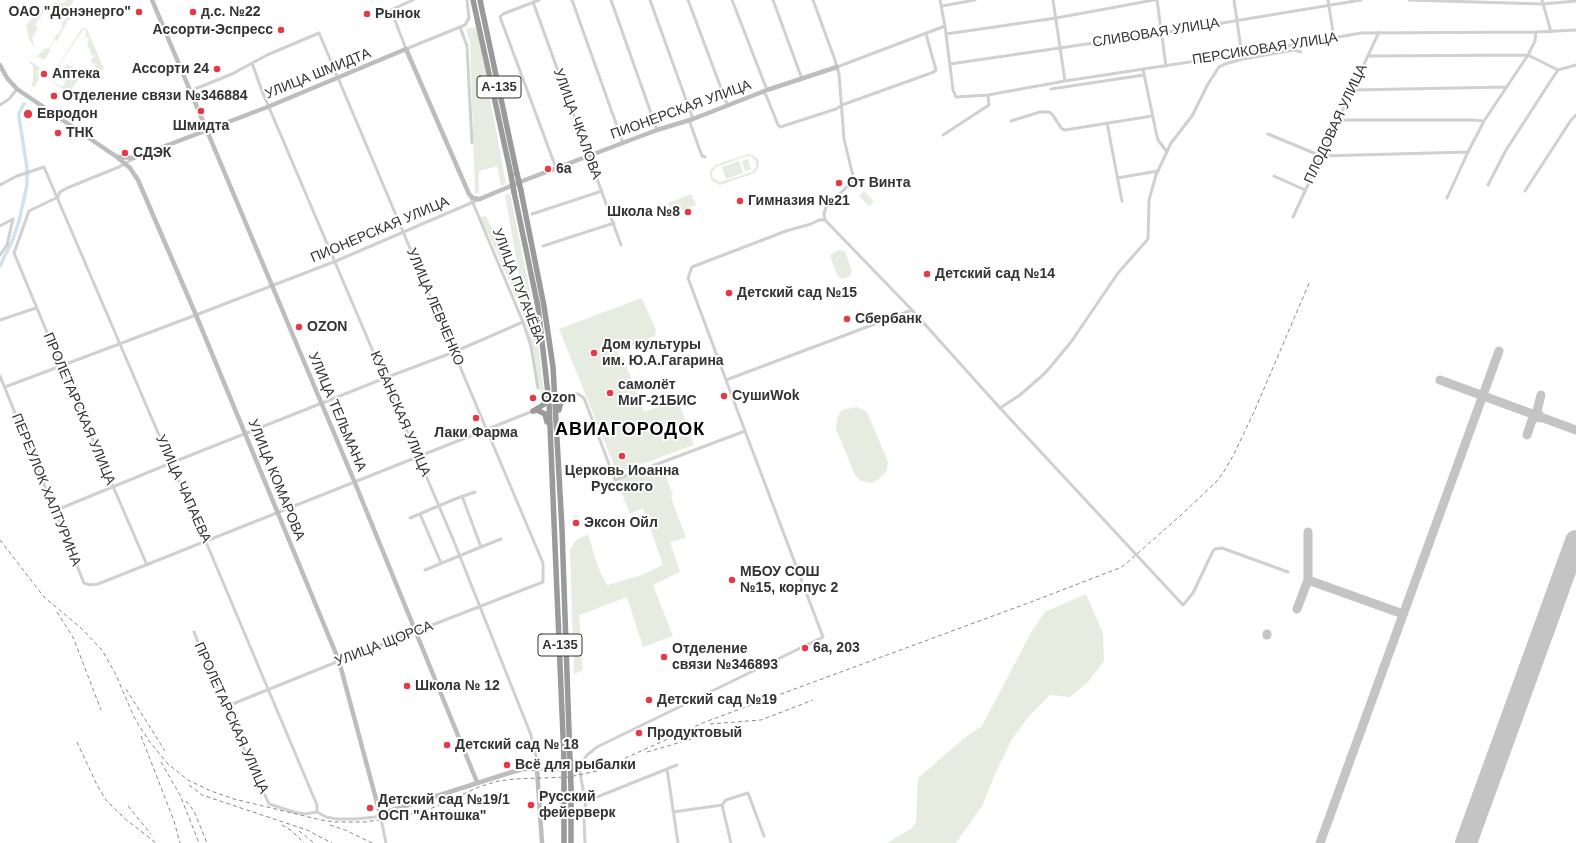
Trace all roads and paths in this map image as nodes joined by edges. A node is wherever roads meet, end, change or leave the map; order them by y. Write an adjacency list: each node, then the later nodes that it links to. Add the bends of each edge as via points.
1 (152, 0): 62 (street, УЛИЦА ТЕЛЬМАНА)
2 (413, 0): 40 (street, УЛИЦА ПУГАЧЁВА, via 391,10)
3 (467, 0): 30 (street, УЛИЦА ШМИДТА, via 469,18 465,25)
4 (473, 0): 92 (highway, А-135)
5 (480, 0): 92 (highway, А-135)
6 (539, 0): 23 (street)
7 (572, 0): 81 (street)
8 (611, 0): 76 (street)
9 (650, 0): 71 (street)
10 (688, 0): 65 (street)
11 (732, 0): 63 (street)
12 (772, 0): 56 (street)
13 (813, 0): 51 (street)
14 (940, 0): 26 (street)
15 (975, 0): 26 (street)
16 (1053, 0): 27 (street)
17 (1155, 0): 27 (street); 35 (street)
18 (1234, 0): 28 (street)
19 (1328, 0): 25 (street)
20 (1361, 0): 25 (street, СЛИВОВАЯ УЛИЦА)
21 (1409, 0): 24 (street)
22 (1576, 1): 24 (street)
23 (533, 2): 84 (street, УЛИЦА ЧКАЛОВА); 90 (street, via 503,14 500,18)
24 (1542, 2): 34 (street)
25 (1328, 5): 28 (street, СЛИВОВАЯ УЛИЦА); 38 (street)
26 (942, 6): 29 (street)
27 (1056, 18): 37 (street); 39 (street)
28 (1238, 20): 35 (street, СЛИВОВАЯ УЛИЦА); 42 (street)
29 (945, 26): 36 (street, ПИОНЕРСКАЯ УЛИЦА); 37 (street)
30 (460, 27): 40 (street, УЛИЦА ШМИДТА); 80 (street, via 467,46)
31 (1576, 30): 34 (street, ПЕРСИКОВАЯ УЛИЦА)
32 (1379, 32): 33 (street, ПЕРСИКОВАЯ УЛИЦА); 38 (street, ПЕРСИКОВАЯ УЛИЦА); 43 (street, ПЛОДОВАЯ УЛИЦА)
33 (1536, 32): 34 (street, ПЕРСИКОВАЯ УЛИЦА); 44 (street)
34 (1550, 32)
35 (1162, 33): 39 (street, СЛИВОВАЯ УЛИЦА); 50 (street)
36 (926, 34): 51 (street, ПИОНЕРСКАЯ УЛИЦА); 67 (street, ПИОНЕРСКАЯ УЛИЦА, via 936,70 934,72)
37 (946, 34): 47 (street)
38 (1334, 38): 42 (street, ПЕРСИКОВАЯ УЛИЦА)
39 (1060, 47): 47 (street, СЛИВОВАЯ УЛИЦА); 57 (street)
40 (406, 49): 55 (street, УЛИЦА ШМИДТА); 100 (street, УЛИЦА ПУГАЧЁВА)
41 (1301, 52): 45 (street, via 1294,50)
42 (1242, 54): 45 (street); 50 (street, ПЕРСИКОВАЯ УЛИЦА)
43 (1368, 56): 44 (street); 61 (street, ПЛОДОВАЯ УЛИЦА)
44 (1528, 56): 53 (street); 58 (street)
45 (1243, 59): 82 (street, via 1219,67 1192,116)
46 (252, 63): 55 (street, УЛИЦА ЛЕВЧЕНКО, via 319,33); 62 (street); 68 (street, КУБАНСКАЯ УЛИЦА)
47 (950, 64): 64 (street, ПЕРСИКОВАЯ УЛИЦА, via 956,97)
48 (1576, 65): 53 (street)
49 (0, 66): 59 (street, УЛИЦА КОМАРОВА)
50 (1166, 66): 52 (street, ПЕРСИКОВАЯ УЛИЦА)
51 (837, 67): 56 (street, ПИОНЕРСКАЯ УЛИЦА); 67 (street)
52 (1143, 69): 54 (street); 57 (street, ПЕРСИКОВАЯ УЛИЦА)
53 (1558, 70): 96 (street, via 1506,150)
54 (1144, 75): 60 (street); 70 (street)
55 (337, 78): 68 (street, УЛИЦА ШМИДТА); 111 (street, УЛИЦА ЛЕВЧЕНКО)
56 (802, 79): 63 (street, ПИОНЕРСКАЯ УЛИЦА)
57 (1065, 81): 64 (street, ПЕРСИКОВАЯ УЛИЦА)
58 (1507, 87): 61 (street); 74 (street)
59 (17, 89): 66 (street); 86 (street, УЛИЦА КОМАРОВА)
60 (1052, 89)
61 (1352, 90): 72 (street, ПЛОДОВАЯ УЛИЦА)
62 (190, 91): 77 (street, УЛИЦА ТЕЛЬМАНА)
63 (765, 91): 65 (street, ПИОНЕРСКАЯ УЛИЦА); 67 (street, ПИОНЕРСКАЯ УЛИЦА, via 780,127)
64 (988, 95): 79 (street, via 989,104)
65 (727, 104): 71 (street, ПИОНЕРСКАЯ УЛИЦА)
66 (0, 105)
67 (842, 105): 108 (street, via 844,139 854,180 826,207)
68 (270, 106): 77 (street, УЛИЦА ШМИДТА); 116 (street, КУБАНСКАЯ УЛИЦА)
69 (1576, 115): 99 (street)
70 (1152, 116): 75 (street); 82 (street, via 1158,140)
71 (691, 119): 76 (street, ПИОНЕРСКАЯ УЛИЦА); 87 (street, via 702,156)
72 (1337, 120): 74 (street); 85 (street, ПЛОДОВАЯ УЛИЦА)
73 (1011, 121): 75 (street, via 1040,112 1049,112 1065,130)
74 (1484, 122): 83 (street)
75 (1107, 123): 94 (street)
76 (657, 130): 81 (street, ПИОНЕРСКАЯ УЛИЦА)
77 (206, 131): 88 (street, УЛИЦА ШМИДТА); 117 (street, УЛИЦА ТЕЛЬМАНА)
78 (1268, 134): 85 (street)
79 (943, 135)
80 (472, 143)
81 (623, 143): 84 (street, ПИОНЕРСКАЯ УЛИЦА)
82 (1167, 152): 91 (street)
83 (1468, 152): 85 (street); 102 (street)
84 (590, 155): 90 (street, ПИОНЕРСКАЯ УЛИЦА); 98 (street, УЛИЦА ЧКАЛОВА)
85 (1321, 156): 97 (street, ПЛОДОВАЯ УЛИЦА)
86 (117, 157): 88 (street, УЛИЦА ШМИДТА); 89 (street, УЛИЦА КОМАРОВА)
87 (705, 157)
88 (134, 158): 89 (street, УЛИЦА ШМИДТА)
89 (125, 163): 101 (street, УЛИЦА ШМИДТА, via 67,188 60,192); 122 (street, УЛИЦА КОМАРОВА, via 134,173 144,193)
90 (556, 168): 103 (street, ПИОНЕРСКАЯ УЛИЦА)
91 (1158, 171): 94 (street); 137 (street, via 1149,200 1148,239 1118,273 1071,342 1052,365 1020,395)
92 (514, 174): 118 (highway, А-135, bridge, via 521,191); 119 (highway, А-135, bridge, via 514,192)
93 (1274, 176): 97 (street)
94 (1117, 178): 104 (street)
95 (0, 185): 101 (street, УЛИЦА ЧАПАЕВА, via 44,167)
96 (1488, 186)
97 (1305, 190): 107 (street, ПЛОДОВАЯ УЛИЦА)
98 (602, 191): 106 (street); 109 (street, УЛИЦА ЧКАЛОВА)
99 (1525, 191)
100 (470, 196): 103 (street); 105 (street, УЛИЦА ПУГАЧЁВА)
101 (58, 197): 114 (street, УЛИЦА ШМИДТА, via 29,211); 125 (street, УЛИЦА ЧАПАЕВА)
102 (1447, 198)
103 (480, 199): 105 (street, ПИОНЕРСКАЯ УЛИЦА)
104 (1122, 201)
105 (473, 202): 111 (street, ПИОНЕРСКАЯ УЛИЦА); 124 (street, УЛИЦА ПУГАЧЁВА)
106 (532, 214)
107 (1293, 217)
108 (825, 220): 121 (street); 132 (street, via 786,231 692,267 688,278)
109 (614, 223): 112 (street, УЛИЦА ЧКАЛОВА); 113 (street)
110 (0, 226): 115 (street, via 13,219 7,245)
111 (403, 232): 116 (street, ПИОНЕРСКАЯ УЛИЦА); 126 (street, УЛИЦА ЛЕВЧЕНКО)
112 (621, 245)
113 (543, 246)
114 (14, 253): 120 (street, ПРОЛЕТАРСКАЯ УЛИЦА)
115 (0, 255)
116 (336, 261): 117 (street, ПИОНЕРСКАЯ УЛИЦА); 131 (street, КУБАНСКАЯ УЛИЦА)
117 (272, 286): 122 (street, ПИОНЕРСКАЯ УЛИЦА); 136 (street, УЛИЦА ТЕЛЬМАНА)
118 (544, 306): 119 (highway, via 542,300 539,300); 128 (highway, А-135)
119 (538, 307): 129 (highway, А-135)
120 (36, 308): 123 (street); 127 (street, ПРОЛЕТАРСКАЯ УЛИЦА)
121 (912, 310): 132 (street); 137 (street)
122 (196, 316): 125 (street, ПИОНЕРСКАЯ УЛИЦА); 142 (street, УЛИЦА КОМАРОВА)
123 (0, 320)
124 (523, 322): 126 (street); 134 (street, УЛИЦА ПУГАЧЁВА, via 531,346)
125 (121, 344): 127 (street, ПИОНЕРСКАЯ УЛИЦА); 145 (street, УЛИЦА ЧАПАЕВА)
126 (454, 352): 131 (street); 139 (street, УЛИЦА ЛЕВЧЕНКО)
127 (61, 366): 133 (street, ПИОНЕРСКАЯ УЛИЦА); 149 (street, ПРОЛЕТАРСКАЯ УЛИЦА)
128 (553, 367): 135 (highway, via 556,372 558,393 562,396); 140 (highway, А-135)
129 (546, 375): 138 (highway, via 545,403); 143 (highway, А-135)
130 (0, 376): 133 (street, ПЕРЕУЛОК ХАЛТУРИНА)
131 (385, 378): 136 (street); 144 (street, КУБАНСКАЯ УЛИЦА)
132 (726, 380): 141 (street)
133 (5, 387): 153 (street, ПЕРЕУЛОК ХАЛТУРИНА)
134 (538, 388)
135 (570, 395): 140 (highway, via 559,404); 141 (street, via 578,394 584,398 615,480)
136 (321, 404): 142 (street); 148 (street, УЛИЦА ТЕЛЬМАНА)
137 (1000, 408): 164 (street, via 1183,605 1193,594 1215,549 1222,548)
138 (533, 411): 139 (street); 143 (highway, via 545,414)
139 (487, 428): 144 (street); 165 (street, УЛИЦА ЛЕВЧЕНКО, via 543,563)
140 (557, 430): 147 (highway, А-135)
141 (745, 431): 173 (street, via 823,637 597,747 587,755)
142 (245, 434): 145 (street); 154 (street, УЛИЦА КОМАРОВА)
143 (550, 437): 146 (highway, А-135)
144 (418, 456): 148 (street); 152 (street, КУБАНСКАЯ УЛИЦА)
145 (171, 463): 149 (street); 158 (street, УЛИЦА ЧАПАЕВА)
146 (552, 477): 147 (highway, via 554,480); 185 (highway, А-135, bridge, via 564,760)
147 (559, 478): 186 (highway, А-135, bridge)
148 (355, 482): 154 (street); 168 (street, УЛИЦА ТЕЛЬМАНА)
149 (112, 487): 153 (street); 162 (street, ПРОЛЕТАРСКАЯ УЛИЦА)
150 (474, 492): 151 (street)
151 (462, 496): 152 (street); 159 (street)
152 (439, 505): 155 (street); 160 (street, КУБАНСКАЯ УЛИЦА)
153 (54, 511): 162 (street, ПЕРЕУЛОК ХАЛТУРИНА, via 84,583 98,584)
154 (278, 513): 158 (street); 169 (street, УЛИЦА КОМАРОВА)
155 (420, 514): 156 (street); 161 (street)
156 (410, 518)
157 (501, 539): 159 (street)
158 (206, 542): 162 (street); 170 (street, УЛИЦА ЧАПАЕВА)
159 (481, 548): 160 (street)
160 (459, 556): 161 (street); 166 (street, КУБАНСКАЯ УЛИЦА)
161 (441, 563): 163 (street)
162 (147, 565)
163 (425, 570)
164 (1288, 572)
165 (543, 582): 166 (street, УЛИЦА ЩОРСА)
166 (479, 606): 168 (street, УЛИЦА ЩОРСА); 175 (street, КУБАНСКАЯ УЛИЦА, via 531,735)
167 (194, 632): 171 (street, ПРОЛЕТАРСКАЯ УЛИЦА)
168 (415, 632): 169 (street, УЛИЦА ЩОРСА); 176 (street, УЛИЦА ТЕЛЬМАНА)
169 (339, 661): 170 (street, УЛИЦА ЩОРСА); 181 (street, УЛИЦА КОМАРОВА)
170 (268, 690): 171 (street, УЛИЦА ЩОРСА); 179 (street, УЛИЦА ЧАПАЕВА, via 317,805)
171 (225, 707): 179 (street, ПРОЛЕТАРСКАЯ УЛИЦА, via 269,804 305,814)
172 (677, 765): 174 (street)
173 (579, 767): 175 (street, via 573,770); 177 (street)
174 (667, 769): 177 (street); 180 (street)
175 (537, 770): 176 (street, via 518,770); 184 (street)
176 (477, 782): 181 (street)
177 (586, 799): 187 (street)
178 (722, 805): 180 (street); 182 (street, via 726,800 748,793); 189 (street)
179 (317, 812): 181 (street, via 326,817 356,820)
180 (673, 812): 188 (street)
181 (380, 814): 183 (street)
182 (764, 836)
183 (386, 843)
184 (542, 843)
185 (564, 843)
186 (571, 843)
187 (585, 843)
188 (678, 843)
189 (731, 843)

